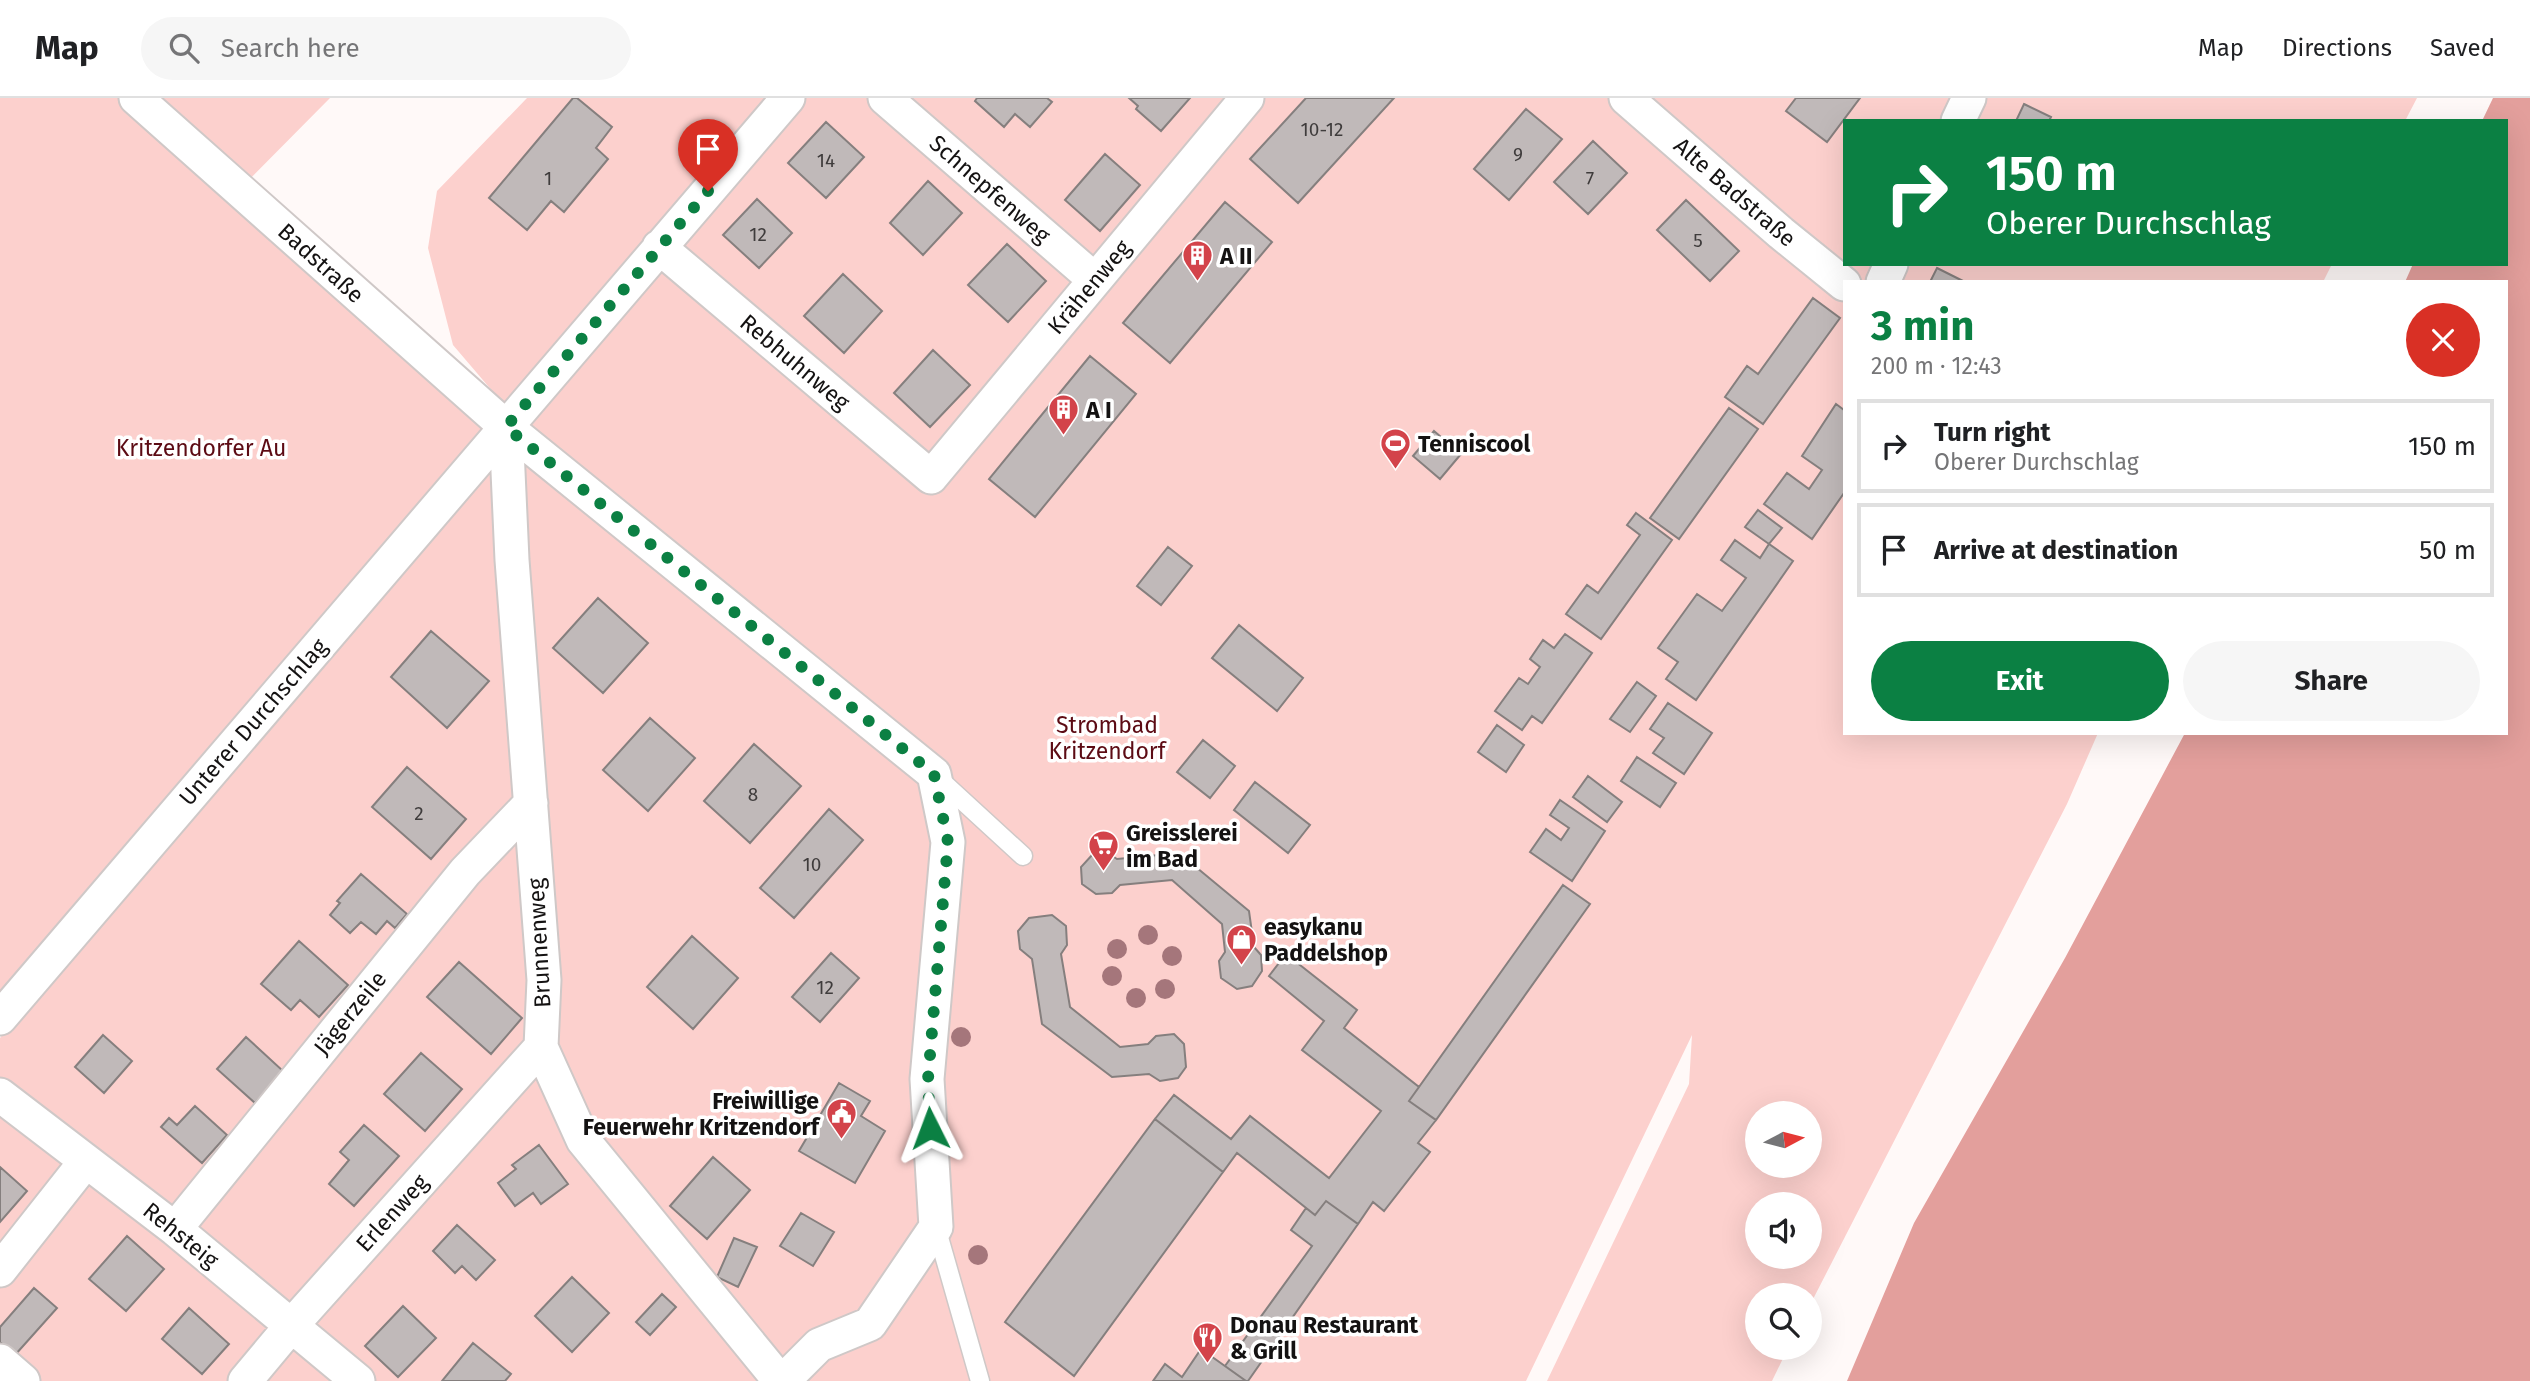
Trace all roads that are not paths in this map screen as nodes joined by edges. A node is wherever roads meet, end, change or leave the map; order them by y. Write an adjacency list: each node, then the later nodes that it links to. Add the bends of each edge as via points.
1 (136, 98): 11 (street, Badstraße)
2 (788, 98): 8 (street, Unterer Durchschlag)
3 (885, 98): 9 (street, Schnepfenweg)
4 (1247, 98): 9 (street, Krähenweg)
5 (1626, 98): 10 (street, Alte Badstraße)
6 (1969, 98): 7 (street)
7 (1959, 119)
8 (659, 247): 11 (street, Unterer Durchschlag); 12 (street, Rebhuhnweg)
9 (1095, 280): 12 (street, Krähenweg)
10 (1843, 283)
11 (506, 427): 13 (street, Badstraße); 14 (street, Brunnenweg); 16 (street, Unterer Durchschlag)
12 (931, 477)
13 (934, 774): 15 (lane); 20 (street, via 948,842 928,1079)
14 (531, 803): 17 (street, Brunnenweg, via 544,980); 21 (street, Jägerzeile, via 465,872)
15 (1023, 856)
16 (0, 1018)
17 (541, 1047): 23 (street, Erlenweg); 28 (street, Brunnenweg, via 583,1140)
18 (0, 1095): 19 (street, Rehsteig)
19 (86, 1161): 21 (street, Rehsteig); 22 (street)
20 (936, 1227): 28 (street, via 870,1324 819,1345); 29 (lane)
21 (176, 1229): 23 (street, Rehsteig)
22 (0, 1270)
23 (291, 1326): 26 (street, Erlenweg); 27 (street, Rehsteig)
24 (0, 1361): 25 (street)
25 (23, 1381)
26 (245, 1381)
27 (358, 1381)
28 (782, 1381)
29 (980, 1381)

